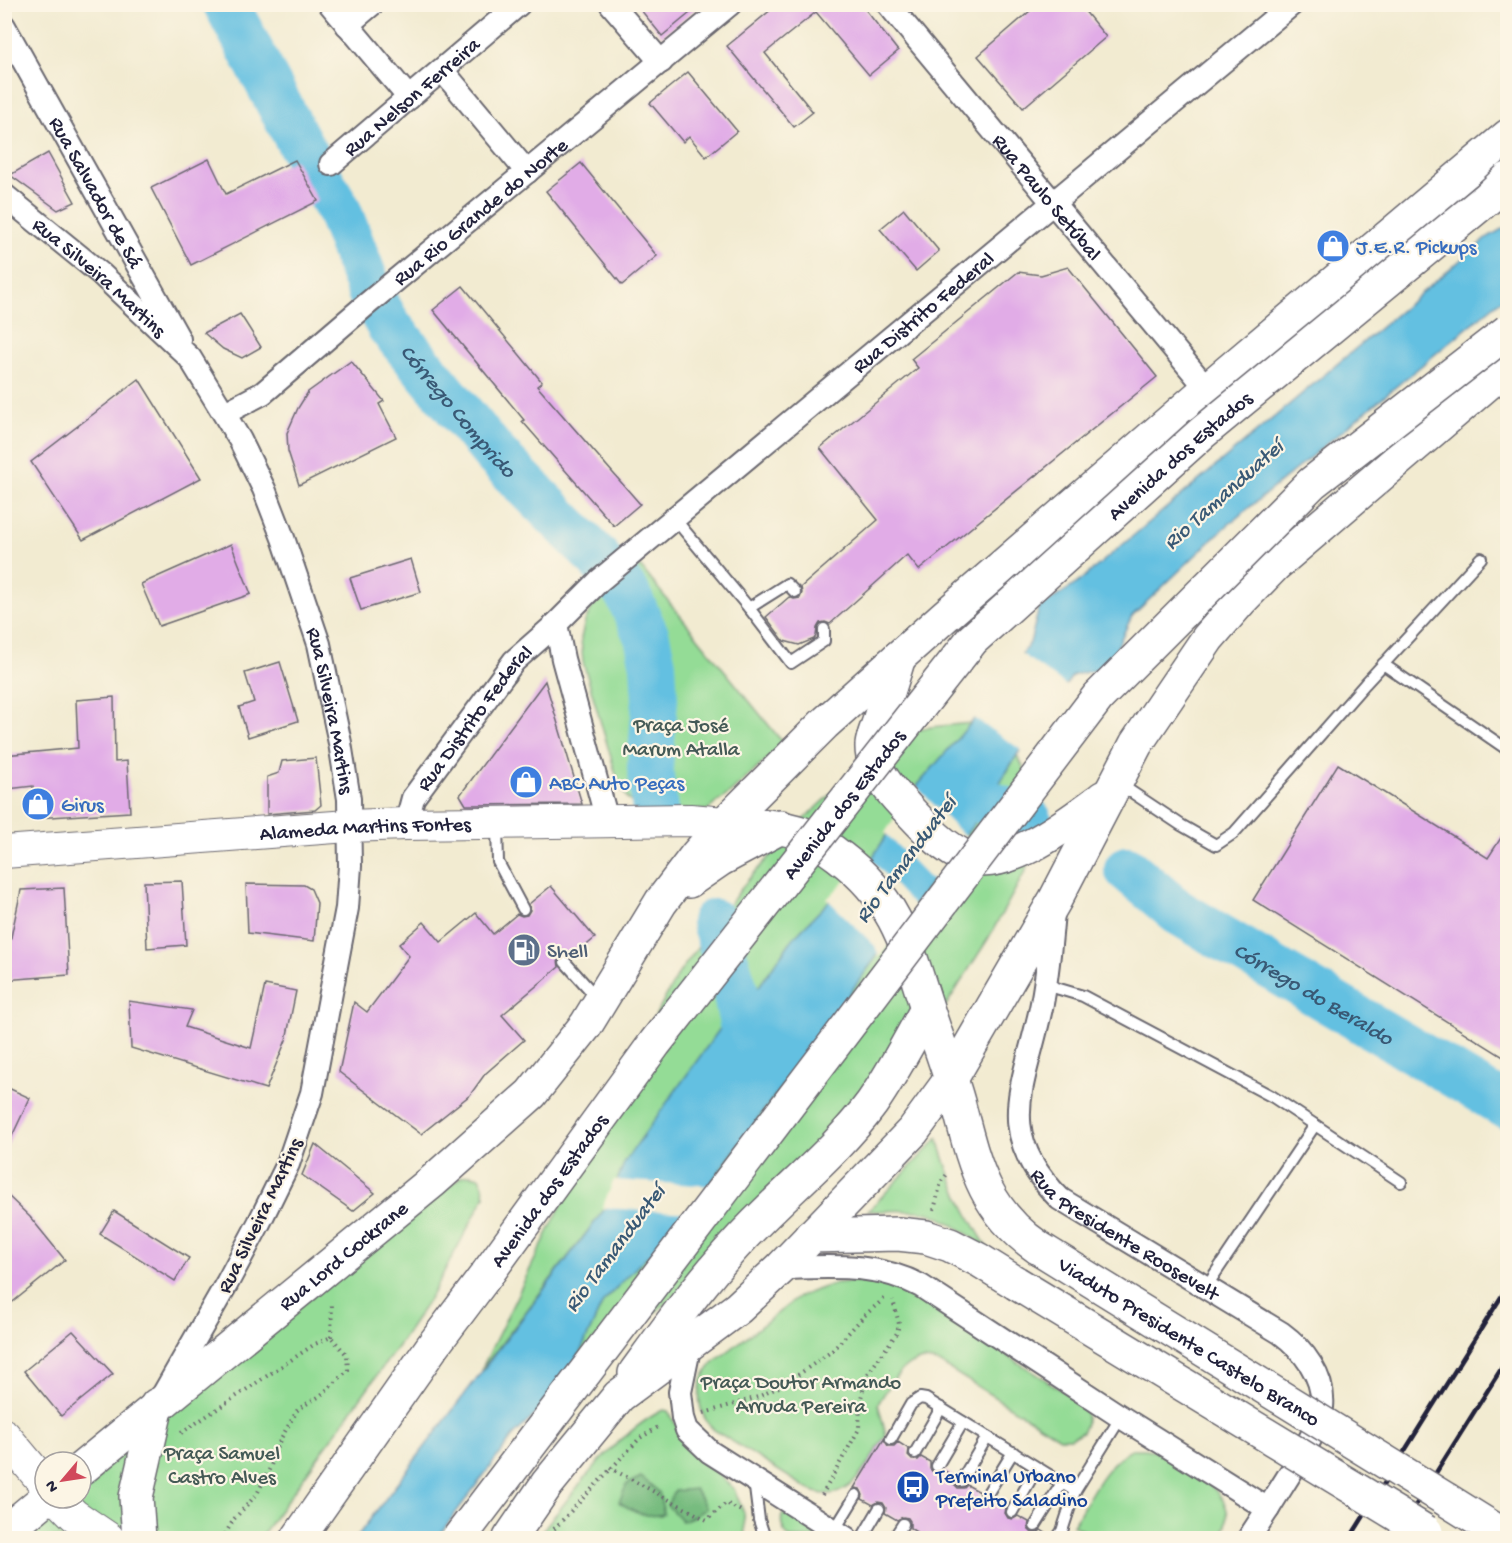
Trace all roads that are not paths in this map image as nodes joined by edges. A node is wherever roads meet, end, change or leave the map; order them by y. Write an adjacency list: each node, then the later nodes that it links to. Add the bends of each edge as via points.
1 (330, 4): 8 (street)
2 (372, 4): 8 (street)
3 (611, 4): 10 (street)
4 (730, 4): 10 (street, Rua Rio Grande do Norte)
5 (888, 4): 18 (street, Rua Paulo Setúbal)
6 (1292, 4): 18 (street, Rua Distrito Federal)
7 (508, 8): 11 (street, Rua Nelson Ferreira)
8 (347, 25): 12 (street)
9 (4, 26): 20 (street, Rua Salvador de Sá)
10 (661, 62): 15 (street, Rua Rio Grande do Norte)
11 (442, 70): 12 (street, Rua Nelson Ferreira); 15 (street)
12 (409, 98): 14 (street, Rua Nelson Ferreira)
13 (1508, 136): 22 (highway, Avenida dos Estados)
14 (331, 164)
15 (527, 172): 23 (street, Rua Rio Grande do Norte, via 262,393)
16 (1508, 179): 90 (highway, Avenida dos Estados, bridge, via 1202,433 972,640 655,1042 432,1347)
17 (4, 195): 20 (street, Rua Silveira Martins, via 101,274)
18 (1052, 204): 22 (street, Rua Paulo Setúbal); 24 (street, Rua Distrito Federal)
19 (1508, 331): 91 (highway, bridge, via 1312,483 1098,697)
20 (190, 358): 23 (street, Rua Silveira Martins)
21 (1508, 366): 33 (highway, via 1309,535 1241,600 1182,674)
22 (1210, 387): 30 (highway, Avenida dos Estados)
23 (225, 413): 38 (street, Rua Silveira Martins, via 264,489 319,644 349,799)
24 (674, 518): 27 (lane); 28 (street, Rua Distrito Federal, via 599,581)
25 (1481, 558): 31 (lane)
26 (795, 592): 27 (lane, via 787,584)
27 (748, 609): 29 (lane, via 792,663 824,641)
28 (556, 624): 34 (street, Rua Distrito Federal); 37 (street, Rua Distrito Federal, via 514,662 413,798)
29 (824, 630)
30 (899, 656): 33 (highway, via 872,745 876,767 908,810 955,851 969,858 989,859 1018,853 1053,834); 36 (highway, Avenida dos Estados)
31 (1383, 664): 32 (lane); 33 (lane, via 1234,833 1216,845)
32 (1508, 750)
33 (1112, 788): 41 (highway)
34 (607, 820): 35 (main road, Alameda Martins Fontes); 36 (main road, Alameda Martins Fontes, via 690,819)
35 (497, 823): 37 (main road, Alameda Martins Fontes); 43 (lane, via 498,862)
36 (725, 823): 39 (highway, Viaduto Presidente Castelo Branco); 42 (highway, Avenida dos Estados)
37 (406, 824): 38 (main road, Alameda Martins Fontes)
38 (348, 826): 40 (main road, Alameda Martins Fontes); 56 (street, Rua Silveira Martins, via 347,908 312,1093 300,1130 259,1223)
39 (781, 827): 42 (highway, via 700,873); 46 (highway, Viaduto Presidente Castelo Branco, via 824,845 874,888 892,913 910,951)
40 (4, 852)
41 (1055, 900): 45 (street, Rua Presidente Roosevelt); 48 (highway)
42 (661, 902): 47 (highway, Avenida dos Estados)
43 (523, 909)
44 (565, 962): 47 (lane)
45 (1046, 985): 49 (lane, via 1083,996 1273,1097); 53 (street, Rua Presidente Roosevelt, via 1019,1098 1022,1144 1033,1167 1060,1199)
46 (927, 1009): 48 (highway, Viaduto Presidente Castelo Branco); 55 (highway, via 871,1103 753,1225 686,1302)
47 (593, 1013): 56 (highway, Rua Lord Cockrane, via 531,1094 433,1181)
48 (951, 1079): 51 (highway, via 913,1131); 75 (highway, Viaduto Presidente Castelo Branco, bridge, via 981,1179 1004,1218 1022,1236)
49 (1315, 1125): 50 (lane); 53 (lane)
50 (1401, 1182)
51 (811, 1236): 52 (highway); 86 (highway, Viaduto Presidente Castelo Branco, bridge, via 898,1234 950,1245)
52 (781, 1268): 54 (highway, via 738,1308); 58 (street, via 864,1267 908,1279)
53 (1206, 1287): 78 (street, Rua Presidente Roosevelt, via 1297,1345 1313,1367 1319,1387 1322,1406 1317,1427)
54 (690, 1344): 55 (highway); 69 (street, via 680,1392 687,1430 710,1452)
55 (618, 1396): 92 (highway, via 547,1484)
56 (158, 1405): 65 (highway, Rua Lord Cockrane); 89 (highway, via 136,1497)
57 (941, 1408): 59 (lane); 62 (lane, via 920,1398 911,1404); 64 (lane)
58 (1121, 1417): 72 (lane); 78 (street)
59 (963, 1422): 61 (lane); 66 (lane)
60 (4, 1434): 68 (main road)
61 (987, 1437): 63 (lane); 70 (lane)
62 (891, 1438)
63 (1012, 1452): 67 (lane); 74 (lane)
64 (915, 1453)
65 (93, 1459)
66 (937, 1466)
67 (1037, 1468): 71 (lane); 80 (lane)
68 (33, 1470)
69 (754, 1480): 85 (street); 93 (lane)
70 (961, 1481)
71 (1062, 1483): 72 (lane); 83 (lane)
72 (1075, 1491): 96 (lane)
73 (856, 1495): 85 (lane)
74 (986, 1496)
75 (1447, 1500): 81 (highway); 87 (highway, Viaduto Presidente Castelo Branco)
76 (33, 1509): 84 (highway)
77 (879, 1509): 94 (lane)
78 (1268, 1509): 97 (street)
79 (69, 1510): 88 (main road)
80 (1011, 1512)
81 (1508, 1520)
82 (903, 1524): 95 (lane)
83 (1035, 1526)
84 (4, 1533)
85 (840, 1535)
86 (1432, 1536)
87 (1508, 1538)
88 (108, 1539)
89 (139, 1539)
90 (298, 1539)
91 (459, 1539)
92 (510, 1539)
93 (765, 1539)
94 (862, 1539)
95 (894, 1539)
96 (1057, 1539)
97 (1249, 1539)

